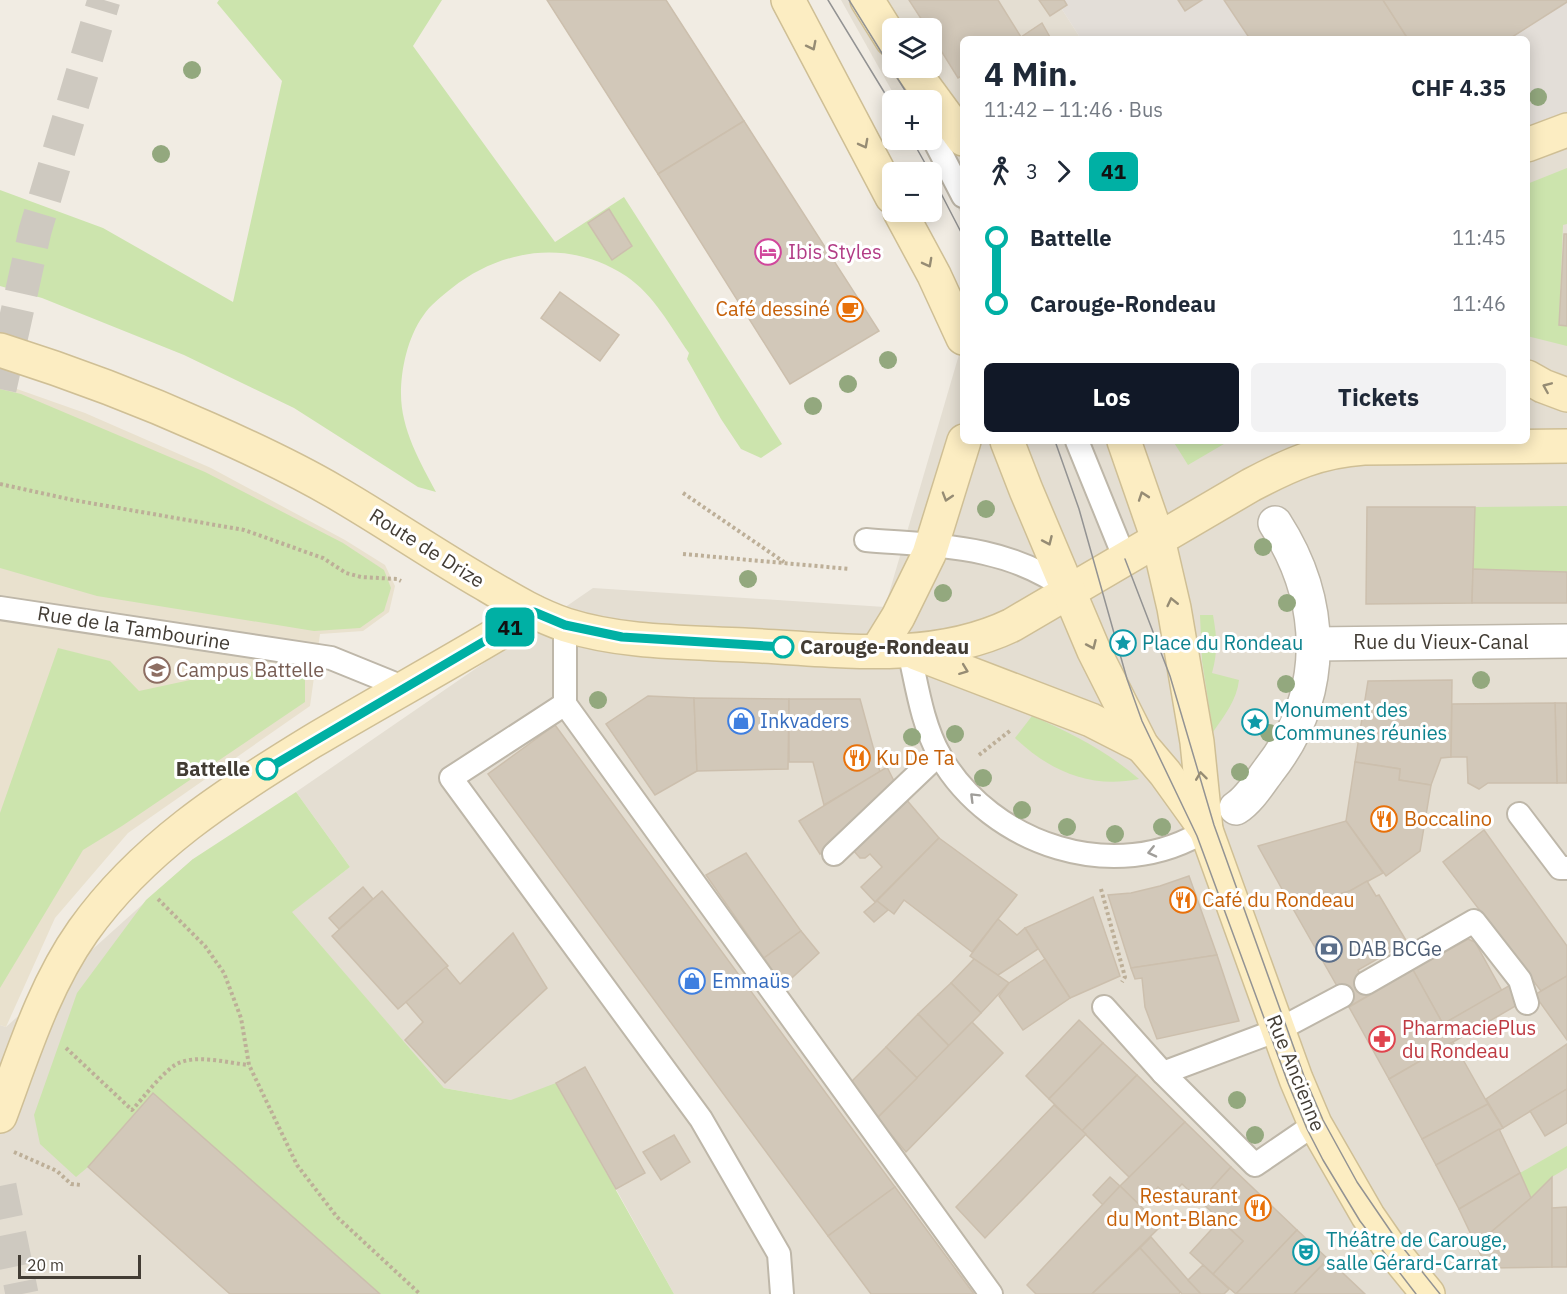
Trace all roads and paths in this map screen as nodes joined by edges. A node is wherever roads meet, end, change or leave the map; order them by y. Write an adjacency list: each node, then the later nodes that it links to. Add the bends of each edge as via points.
1 (788, 0): 9 (main road, one-way to 9)
2 (867, 0): 3 (main road)
3 (882, 24)
4 (917, 78): 6 (main road)
5 (1567, 130): 7 (main road)
6 (960, 135)
7 (1530, 144)
8 (939, 150): 10 (lane)
9 (882, 178)
10 (960, 190)
11 (905, 222): 12 (main road, one-way to 12)
12 (960, 331)
13 (0, 350): 35 (main road, Route de Drize, via 88,378 252,448 334,491)
14 (1530, 379): 15 (main road, one-way to 14)
15 (1567, 395)
16 (963, 444): 27 (main road, one-way to 27)
17 (1008, 444): 33 (main road, one-way to 33)
18 (1078, 444): 29 (lane)
19 (1348, 445): 20 (main road); 25 (main road, via 1286,466)
20 (1567, 446)
21 (1126, 447): 25 (main road, one-way to 21)
22 (0, 484): 32 (path, via 244,530 322,558 346,573)
23 (683, 493): 30 (path)
24 (1275, 523): 38 (street, via 1308,593)
25 (1158, 539): 29 (main road); 46 (main road, one-way to 25, via 1197,742)
26 (866, 540): 27 (lane)
27 (932, 546): 33 (lane, via 992,553 1017,561); 39 (main road, via 898,617)
28 (683, 554): 30 (path)
29 (1125, 560): 33 (main road)
30 (786, 563): 31 (path)
31 (852, 569)
32 (397, 579)
33 (1070, 591): 39 (main road, via 994,634 949,646); 42 (main road, one-way to 42, via 1094,651)
34 (0, 608): 40 (lane, Rue de la Tambourine, via 331,658)
35 (534, 612): 36 (main road, Route de Drize); 40 (main road)
36 (565, 625): 39 (main road, Route de Drize, via 622,637); 41 (lane)
37 (1567, 641): 38 (street, Rue du Vieux-Canal)
38 (1314, 644): 44 (street, via 1309,691 1296,727 1274,764)
39 (893, 651): 42 (main road, one-way to 42, via 1091,720); 43 (lane)
40 (405, 688): 59 (main road, via 267,769 198,815 114,890 83,931 56,977)
41 (565, 704): 64 (lane, via 451,778 701,1119 778,1254); 65 (lane)
42 (1142, 746): 46 (main road)
43 (939, 754): 46 (lane, one-way to 43, via 1183,843 1133,856 1070,852 1029,837 997,819 953,776); 47 (lane)
44 (1236, 808)
45 (1519, 814): 48 (lane, via 1560,868)
46 (1206, 830): 55 (main road, Rue Ancienne)
47 (834, 854)
48 (1567, 868)
49 (1098, 878): 54 (path, via 1125,977)
50 (157, 898): 57 (path, via 205,946 224,973 241,1018)
51 (1366, 983): 53 (lane, via 1474,921 1520,980)
52 (1342, 996): 55 (lane)
53 (1527, 1003)
54 (1104, 1006): 58 (lane)
55 (1278, 1030): 58 (lane); 60 (main road, Rue Ancienne)
56 (64, 1046): 57 (path, via 132,1110 173,1066 183,1062 195,1059)
57 (249, 1065): 63 (path, via 297,1165 337,1217)
58 (1163, 1073): 60 (lane, via 1255,1165)
59 (0, 1116)
60 (1315, 1124): 66 (main road, Rue Ancienne, via 1368,1216)
61 (13, 1151): 62 (path, via 57,1171 71,1184)
62 (81, 1185)
63 (420, 1294)
64 (782, 1294)
65 (991, 1294)
66 (1428, 1294)

